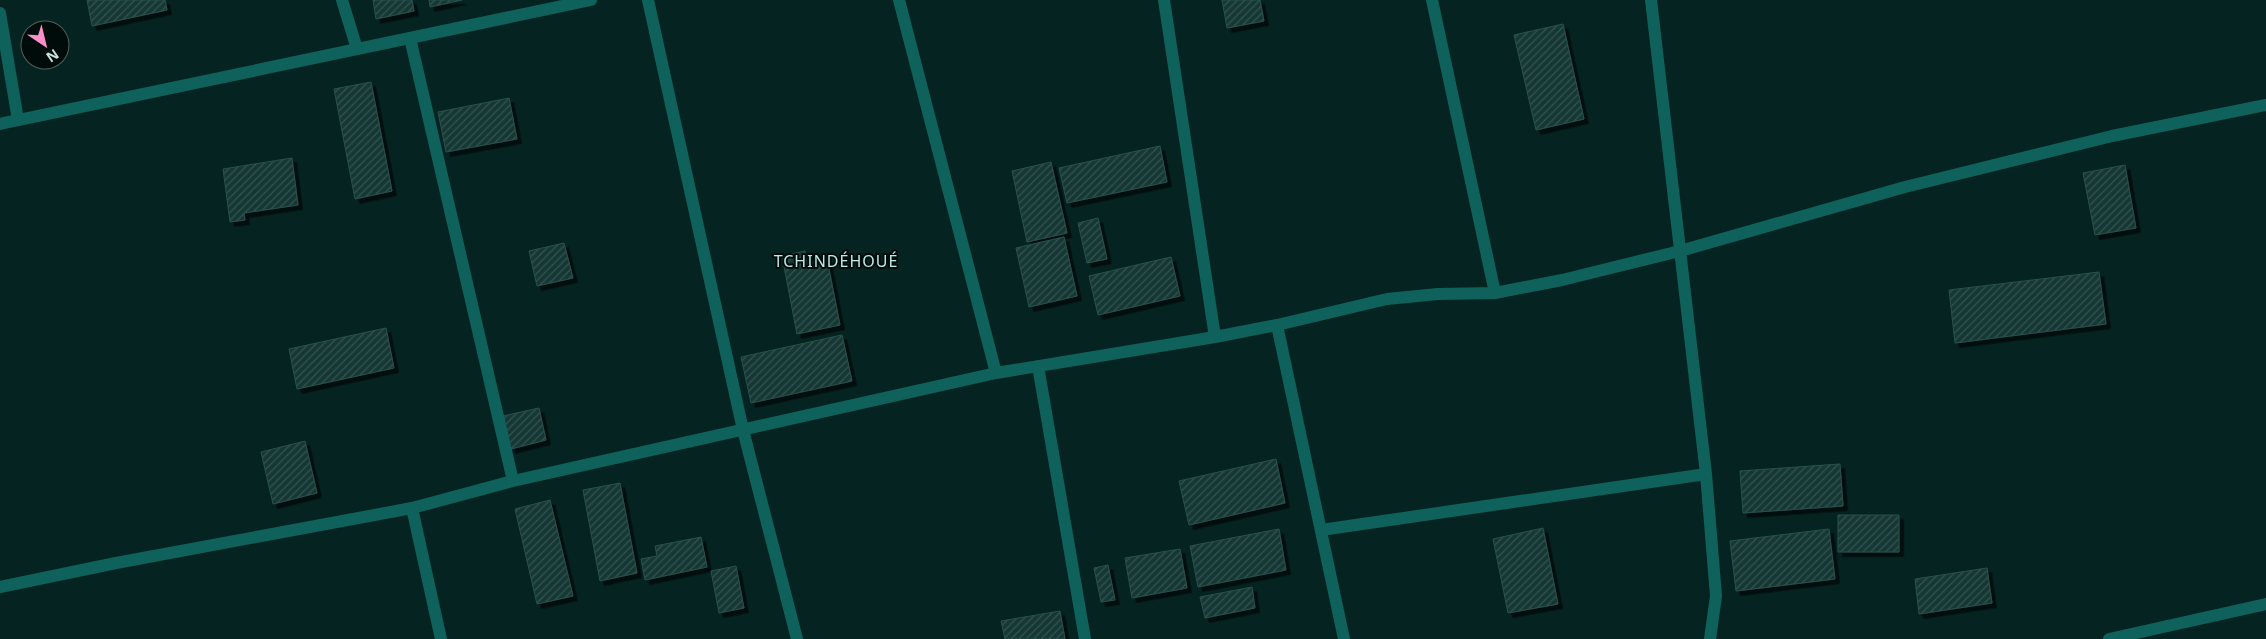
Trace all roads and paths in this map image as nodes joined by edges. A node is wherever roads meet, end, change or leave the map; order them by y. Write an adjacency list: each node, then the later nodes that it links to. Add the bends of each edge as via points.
1 (342, 0): 10 (street)
2 (591, 0): 9 (street)
3 (648, 0): 20 (street)
4 (899, 0): 19 (street)
5 (1164, 0): 17 (street)
6 (1432, 0): 15 (street)
7 (1651, 0): 14 (street)
8 (0, 13): 12 (street)
9 (410, 38): 10 (street); 22 (street)
10 (357, 49): 12 (street)
11 (2266, 105): 14 (street, via 2112,136 1905,187)
12 (18, 120): 13 (street)
13 (0, 124)
14 (1680, 250): 15 (street, via 1562,280); 21 (street)
15 (1494, 293): 16 (street, via 1387,299)
16 (1277, 325): 17 (street); 24 (street)
17 (1215, 338): 18 (street)
18 (1038, 366): 19 (street); 29 (street)
19 (996, 373): 20 (street)
20 (744, 430): 22 (street); 28 (street)
21 (1706, 474): 24 (street); 31 (street, via 1716,596)
22 (513, 481): 23 (street)
23 (412, 508): 25 (street); 27 (street)
24 (1321, 530): 30 (street)
25 (0, 587)
26 (2266, 604): 32 (street)
27 (441, 639)
28 (797, 639)
29 (1085, 639)
30 (1344, 639)
31 (1710, 639)
32 (2109, 639)

